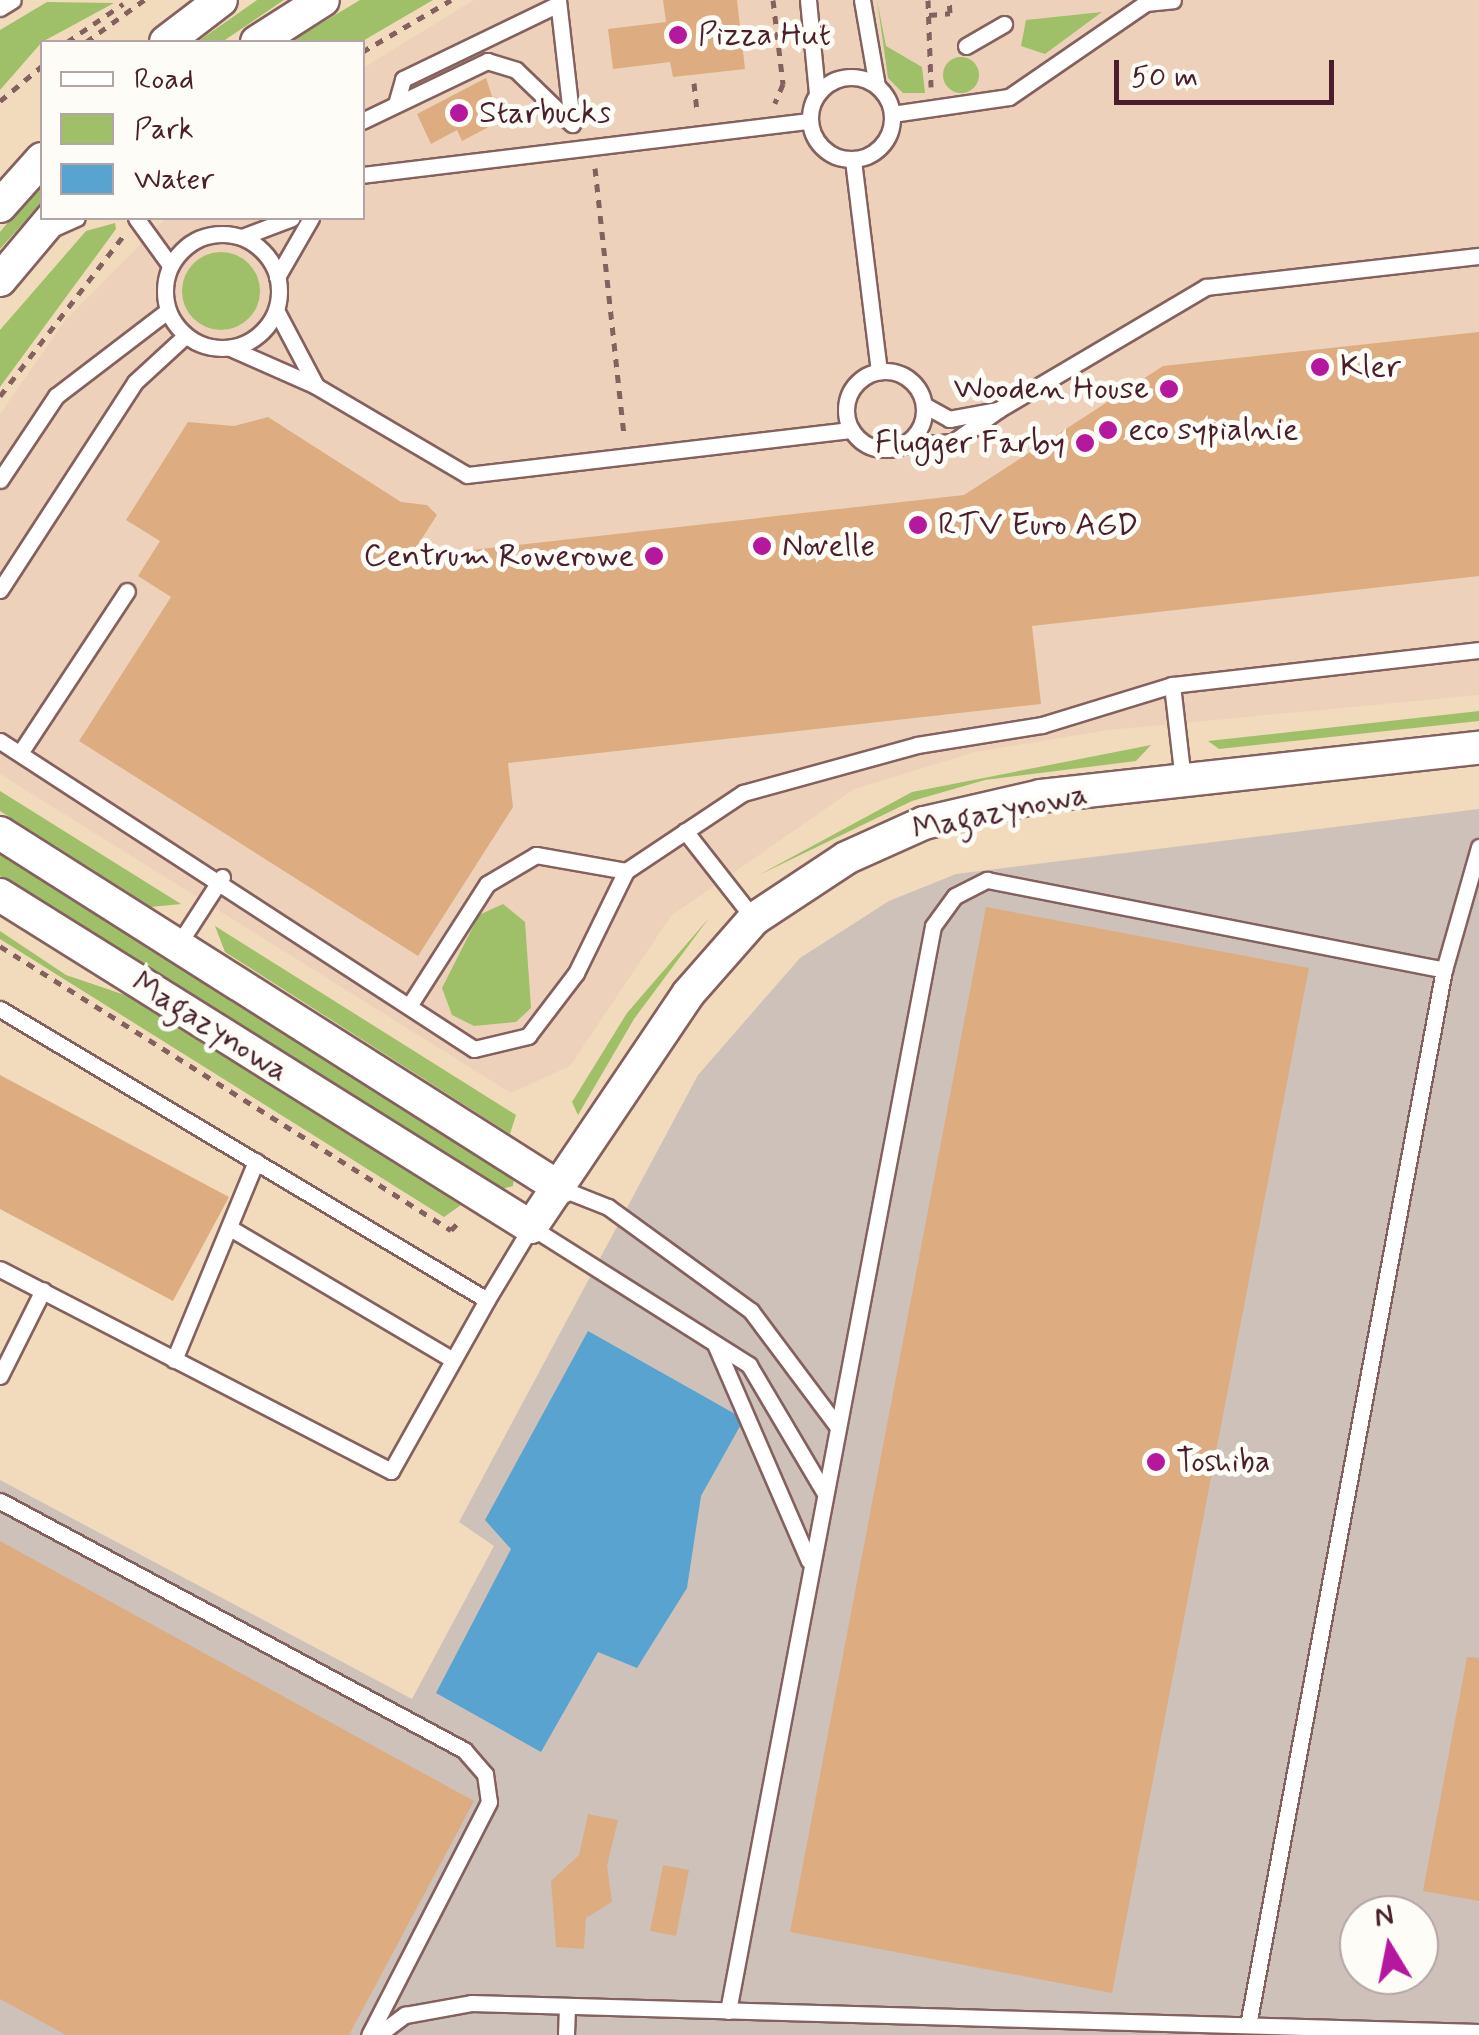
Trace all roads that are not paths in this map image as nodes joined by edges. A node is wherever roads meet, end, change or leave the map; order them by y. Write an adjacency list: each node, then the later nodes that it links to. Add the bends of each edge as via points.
1 (13, 0): 8 (lane)
2 (221, 0): 10 (street)
3 (322, 0): 11 (street)
4 (808, 0): 14 (lane)
5 (862, 0): 13 (lane)
6 (1173, 0): 16 (lane, via 1146,2 1008,97)
7 (556, 3): 15 (lane, via 403,79); 19 (lane)
8 (0, 8)
9 (1004, 24): 12 (lane)
10 (169, 40)
11 (259, 40)
12 (966, 46)
13 (877, 86): 14 (lane, via 846,77); 16 (lane)
14 (817, 94): 18 (lane)
15 (396, 104): 17 (lane); 19 (lane, via 498,61)
16 (892, 114): 21 (lane, via 886,141)
17 (365, 120)
18 (810, 121): 20 (lane); 21 (lane, via 826,152)
19 (572, 124): 20 (lane)
20 (584, 146): 23 (lane)
21 (853, 160): 39 (lane)
22 (40, 161): 24 (street)
23 (365, 175)
24 (0, 206)
25 (69, 220): 29 (lane)
26 (138, 220): 32 (lane)
27 (287, 220): 30 (lane)
28 (310, 220): 33 (lane)
29 (43, 227): 34 (street)
30 (242, 237): 32 (lane, via 193,241); 33 (lane)
31 (1479, 256): 42 (lane, via 1206,286)
32 (170, 266): 36 (lane)
33 (278, 276): 35 (lane)
34 (0, 280)
35 (276, 310): 38 (lane, via 263,332); 40 (lane)
36 (168, 311): 37 (lane); 45 (lane, via 56,396)
37 (185, 336): 38 (lane); 46 (lane, via 135,382)
38 (230, 348): 40 (lane)
39 (880, 371): 41 (lane, via 910,380); 43 (lane, via 850,391)
40 (316, 386): 43 (lane, via 467,475)
41 (924, 405): 42 (lane, via 949,419); 44 (lane, via 919,430)
42 (998, 410): 44 (lane, via 983,427 931,447)
43 (852, 430): 44 (lane, via 871,446)
44 (900, 446)
45 (0, 480)
46 (0, 590)
47 (127, 591): 52 (lane)
48 (1479, 650): 49 (lane)
49 (1172, 685): 53 (lane); 54 (lane, via 1042,725 917,745 743,793)
50 (0, 741): 52 (lane)
51 (1479, 748): 53 (street, Magazynowa)
52 (20, 753): 58 (lane)
53 (1182, 780): 60 (street, Magazynowa, via 1041,796 924,823 846,858)
54 (685, 831): 57 (lane); 60 (lane)
55 (0, 833): 61 (street, Magazynowa)
56 (1479, 848): 62 (lane)
57 (626, 870): 63 (lane, via 536,855 488,884); 63 (lane, via 576,973 528,1036 474,1049)
58 (222, 878): 61 (lane); 63 (lane)
59 (0, 894): 67 (street, Magazynowa)
60 (754, 919): 66 (street, Magazynowa, via 688,994)
61 (178, 945): 66 (street, Magazynowa)
62 (1444, 970): 76 (lane, via 987,880 955,896 933,926); 82 (lane)
63 (409, 1006)
64 (0, 1009): 65 (lane)
65 (256, 1162): 68 (lane); 71 (lane)
66 (560, 1188): 67 (street, Magazynowa); 76 (lane, via 608,1207 751,1311)
67 (531, 1227): 71 (lane); 72 (lane)
68 (230, 1228): 73 (lane); 74 (lane)
69 (0, 1269): 70 (lane)
70 (43, 1290): 73 (lane); 75 (lane)
71 (486, 1300): 74 (lane)
72 (713, 1340): 77 (lane, via 750,1366); 79 (lane)
73 (174, 1360): 74 (lane, via 392,1471)
74 (453, 1360)
75 (0, 1376)
76 (837, 1426): 77 (lane)
77 (824, 1492): 79 (lane)
78 (0, 1501): 84 (lane, via 464,1750 485,1774 489,1802)
79 (810, 1564): 81 (lane)
80 (567, 2006): 81 (lane); 85 (lane, via 471,2003 405,2015); 86 (lane)
81 (728, 2011): 82 (lane)
82 (1248, 2025): 83 (lane)
83 (1479, 2032)
84 (369, 2035)
85 (378, 2035)
86 (566, 2035)

